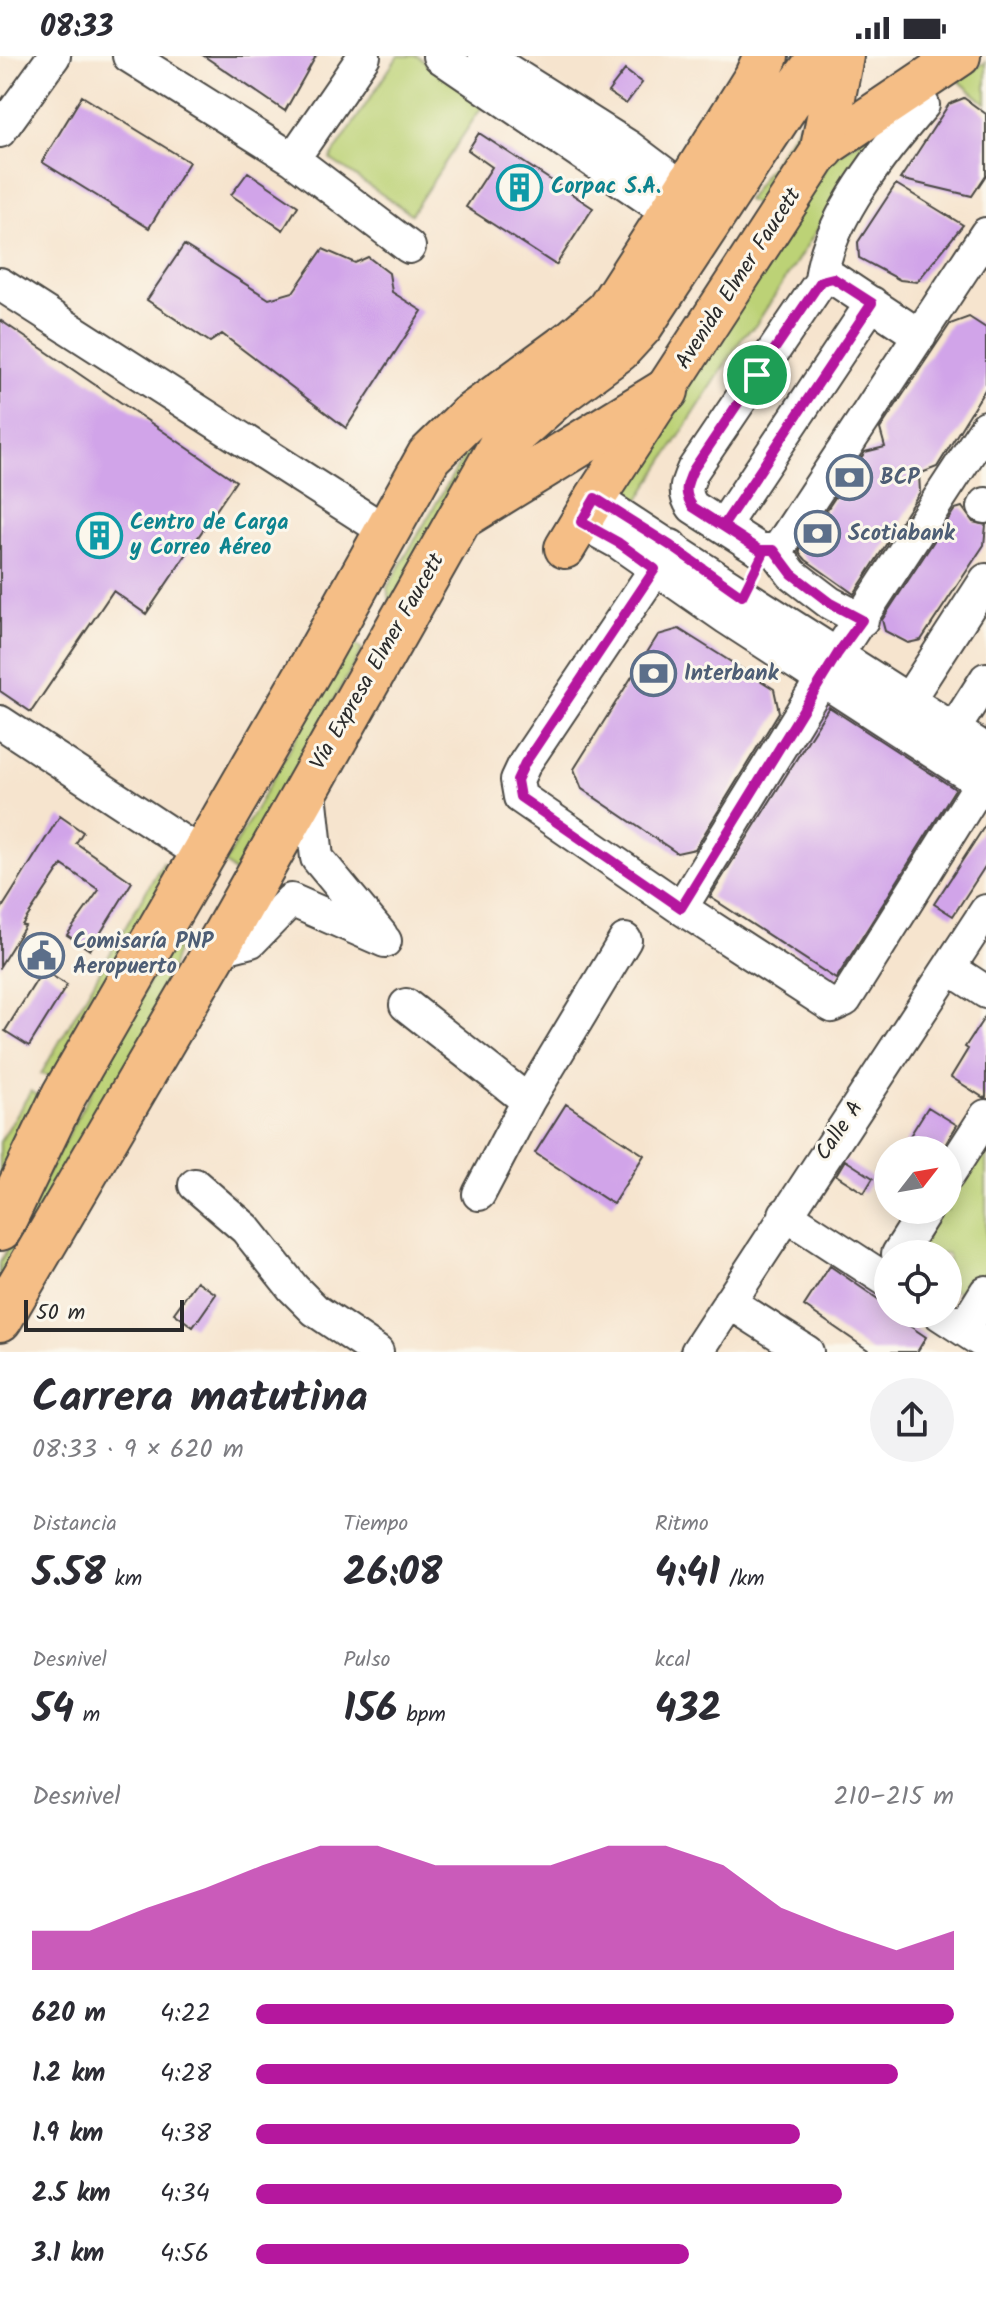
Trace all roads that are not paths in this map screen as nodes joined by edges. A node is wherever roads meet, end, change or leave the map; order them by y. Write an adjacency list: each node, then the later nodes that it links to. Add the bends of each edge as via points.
1 (54, 56): 12 (street)
2 (129, 56): 14 (street)
3 (364, 56): 14 (street)
4 (439, 56): 15 (street)
5 (485, 56): 15 (street, via 629,147)
6 (515, 56): 15 (street, via 650,141)
7 (766, 56): 15 (highway)
8 (822, 56): 25 (highway, Vía Expresa Elmer Faucett, via 641,325 618,350 501,445)
9 (841, 56): 13 (highway)
10 (960, 56): 13 (main road, Avenida Elmer Faucett)
11 (923, 105): 19 (street, via 898,132 832,233)
12 (0, 131)
13 (823, 148): 23 (main road, Avenida Elmer Faucett)
14 (293, 159): 17 (street)
15 (685, 193): 28 (highway, via 608,311 442,441)
16 (986, 234): 18 (street)
17 (409, 247)
18 (974, 279): 22 (street)
19 (821, 281): 21 (street, via 833,278); 27 (street, via 685,486 693,507)
20 (0, 284): 28 (street)
21 (872, 303): 22 (street); 27 (street)
22 (920, 336): 29 (street, via 781,545)
23 (666, 391): 25 (highway); 26 (main road, Avenida Elmer Faucett)
24 (986, 427): 33 (street)
25 (460, 517): 41 (highway, Vía Expresa Elmer Faucett)
26 (580, 523): 30 (street)
27 (723, 526): 29 (street, via 760,550)
28 (387, 532): 42 (highway)
29 (770, 550): 32 (street); 33 (street, via 830,603)
30 (663, 558): 32 (street); 43 (street, via 517,780 520,797)
31 (986, 580): 36 (street)
32 (735, 607): 34 (street)
33 (862, 620): 34 (street)
34 (830, 666): 36 (street); 40 (street); 43 (street)
35 (986, 679): 38 (street)
36 (909, 699): 38 (street)
37 (0, 722): 42 (street)
38 (954, 729): 39 (street)
39 (986, 750)
40 (983, 779): 43 (street, via 845,1000 832,1006)
41 (309, 783): 46 (highway, Vía Expresa Elmer Faucett); 46 (street, via 317,858 385,941 291,900 251,941)
42 (201, 854): 56 (highway, via 64,1095)
43 (681, 908)
44 (986, 911): 47 (street, Calle A)
45 (625, 940): 50 (street)
46 (216, 950): 60 (highway, Vía Expresa Elmer Faucett)
47 (949, 968): 48 (street); 55 (street, Calle A)
48 (986, 992)
49 (406, 1005): 50 (street)
50 (528, 1101): 54 (street)
51 (986, 1116): 52 (street)
52 (962, 1153)
53 (195, 1185): 62 (street, via 246,1229 315,1310)
54 (479, 1194)
55 (785, 1214): 57 (street); 59 (street, Calle A)
56 (0, 1228)
57 (874, 1262)
58 (986, 1292): 61 (street)
59 (729, 1302): 63 (street, Calle A); 64 (street)
60 (0, 1319)
61 (963, 1329)
62 (377, 1352)
63 (697, 1352)
64 (807, 1352)

